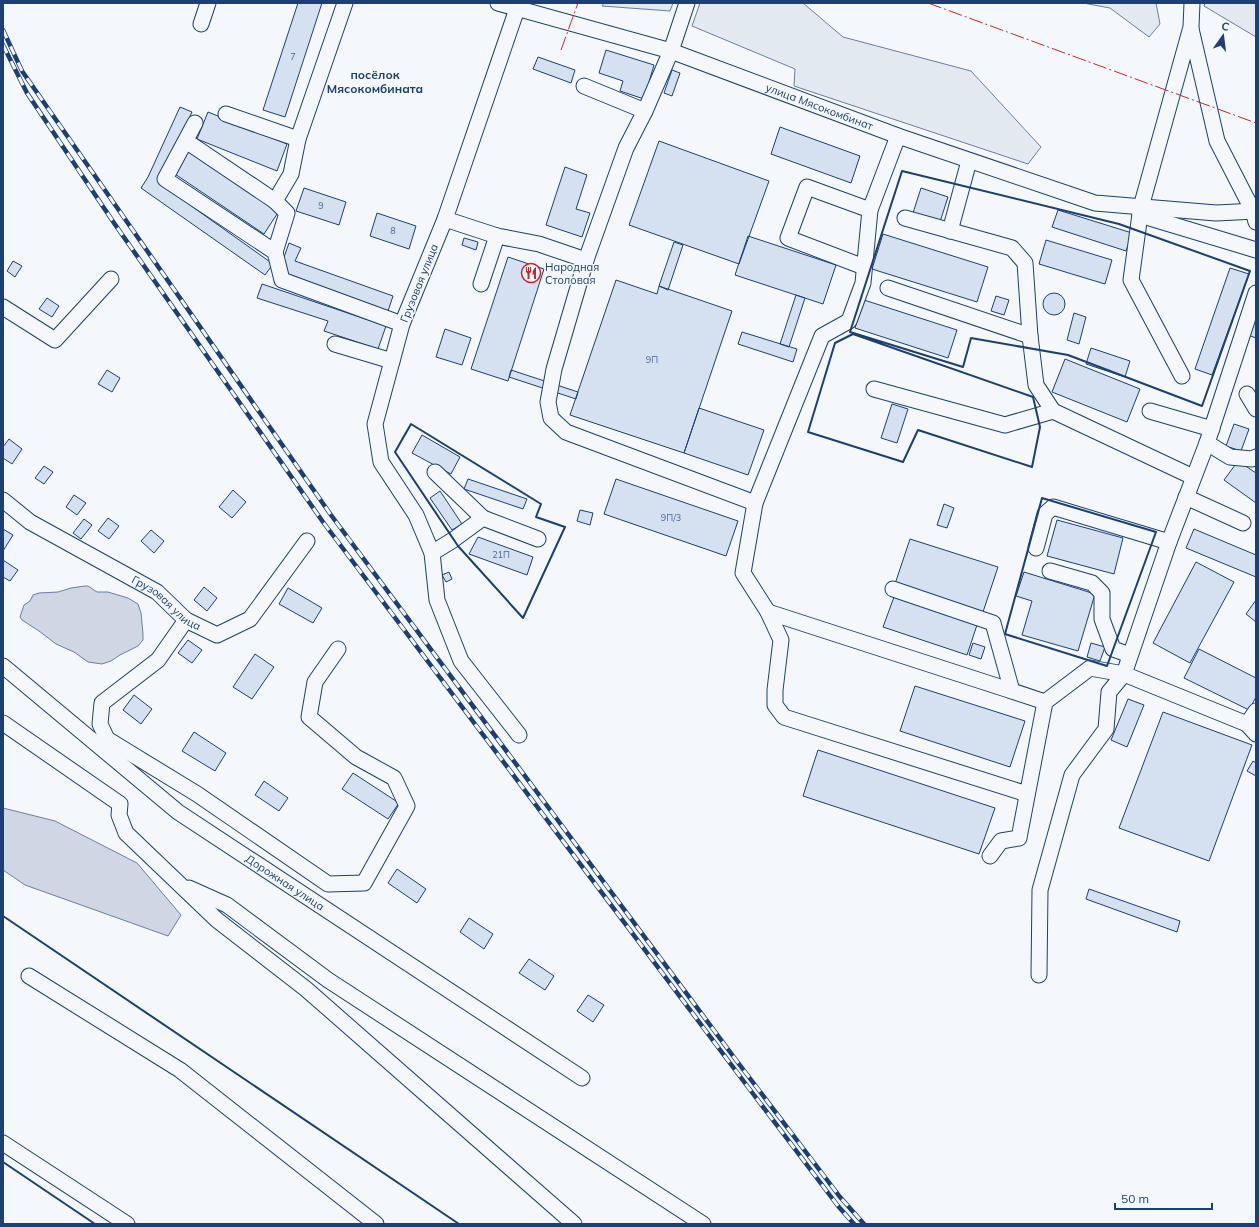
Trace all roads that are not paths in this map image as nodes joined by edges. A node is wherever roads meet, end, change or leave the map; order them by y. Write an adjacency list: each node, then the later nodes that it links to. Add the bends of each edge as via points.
1 (208, 3): 7 (street)
2 (345, 3): 15 (street)
3 (498, 3): 6 (street, улица Мясокомбинат)
4 (687, 3): 9 (street)
5 (1192, 3): 8 (street)
6 (518, 6): 9 (street, улица Мясокомбинат); 23 (street, Грузовая улица)
7 (201, 24)
8 (1191, 27): 20 (street); 21 (street, via 1217,141)
9 (671, 51): 11 (street); 14 (street, улица Мясокомбинат)
10 (584, 86): 11 (street)
11 (645, 111): 28 (street, via 626,148)
12 (226, 114): 15 (street)
13 (195, 123): 16 (street)
14 (898, 136): 17 (street, улица Мясокомбинат); 19 (street)
15 (298, 139): 18 (street, via 291,174)
16 (186, 141): 18 (street); 27 (street, via 166,179)
17 (969, 161): 20 (street, улица Мясокомбинат, via 1095,203); 24 (street)
18 (275, 201): 27 (street, via 287,213)
19 (870, 210): 29 (street); 29 (street, via 807,187 788,238)
20 (1141, 211): 21 (street); 26 (street); 39 (street, via 1131,280)
21 (1255, 215)
22 (905, 218): 24 (street)
23 (445, 219): 25 (street); 35 (street, Грузовая улица)
24 (950, 231): 36 (street, via 1012,248 1025,263)
25 (497, 236): 28 (street, via 539,244); 31 (street)
26 (1256, 250)
27 (275, 252): 35 (street, via 282,280)
28 (586, 260): 52 (street, via 554,369 548,402 551,418 566,432)
29 (864, 267): 52 (street, via 863,283 849,321 822,336)
30 (111, 279): 34 (street, via 55,340)
31 (481, 284)
32 (888, 288): 36 (street)
33 (1256, 293): 45 (street)
34 (3, 307)
35 (402, 324): 38 (street, Грузовая улица)
36 (1030, 336): 43 (street, via 1036,385)
37 (335, 344): 38 (street)
38 (392, 361): 59 (street, Грузовая улица, via 375,424 381,462 416,515)
39 (1182, 376)
40 (874, 389): 43 (street, via 1005,425)
41 (1247, 394): 42 (street)
42 (1256, 409)
43 (1053, 411): 49 (street)
44 (1150, 411): 45 (street)
45 (1212, 429): 46 (street)
46 (1207, 443): 47 (street, via 1230,457); 49 (street)
47 (1256, 457)
48 (435, 472): 53 (street)
49 (1194, 477): 50 (street)
50 (1186, 497): 54 (street); 57 (street)
51 (3, 500): 63 (street, Грузовая улица, via 30,522 157,592)
52 (755, 503): 62 (street, via 743,573)
53 (483, 518): 55 (street); 59 (street)
54 (1243, 523)
55 (538, 539)
56 (307, 541): 63 (street, Грузовая улица, via 250,619 217,634)
57 (1169, 542): 58 (street, via 1053,507 1045,514); 65 (street)
58 (1036, 548)
59 (432, 553): 73 (street, Грузовая улица, via 436,600 461,661)
60 (1050, 571): 65 (street, via 1092,583 1102,593 1102,619 1113,649)
61 (893, 589): 68 (street, via 993,623)
62 (768, 612): 68 (street); 74 (street, via 781,640 774,690 775,705 784,717)
63 (186, 620): 64 (street, via 158,660 102,703 100,724 107,739 197,794 328,884 364,883 407,806 394,778 356,757 309,717 315,682)
64 (338, 648)
65 (1130, 655): 67 (street)
66 (3, 666): 79 (street, Дорожная улица, via 178,812)
67 (1124, 674): 69 (street, via 1090,668); 72 (street); 77 (street, via 1109,692 1106,730 1072,775 1040,890)
68 (1012, 691): 69 (street)
69 (1045, 702): 74 (street)
70 (1256, 710): 72 (street)
71 (3, 723): 76 (street, via 120,804 119,815 126,833)
72 (1252, 729)
73 (520, 735)
74 (1027, 794): 75 (street, via 1019,838 1000,841)
75 (990, 856)
76 (178, 884): 83 (street, via 217,920 306,989); 84 (street, via 227,905 328,980)
77 (1039, 975)
78 (29, 976): 82 (street, via 180,1070)
79 (582, 1078)
80 (3, 1143): 81 (street)
81 (127, 1224)
82 (376, 1224)
83 (574, 1224)
84 (703, 1224)

